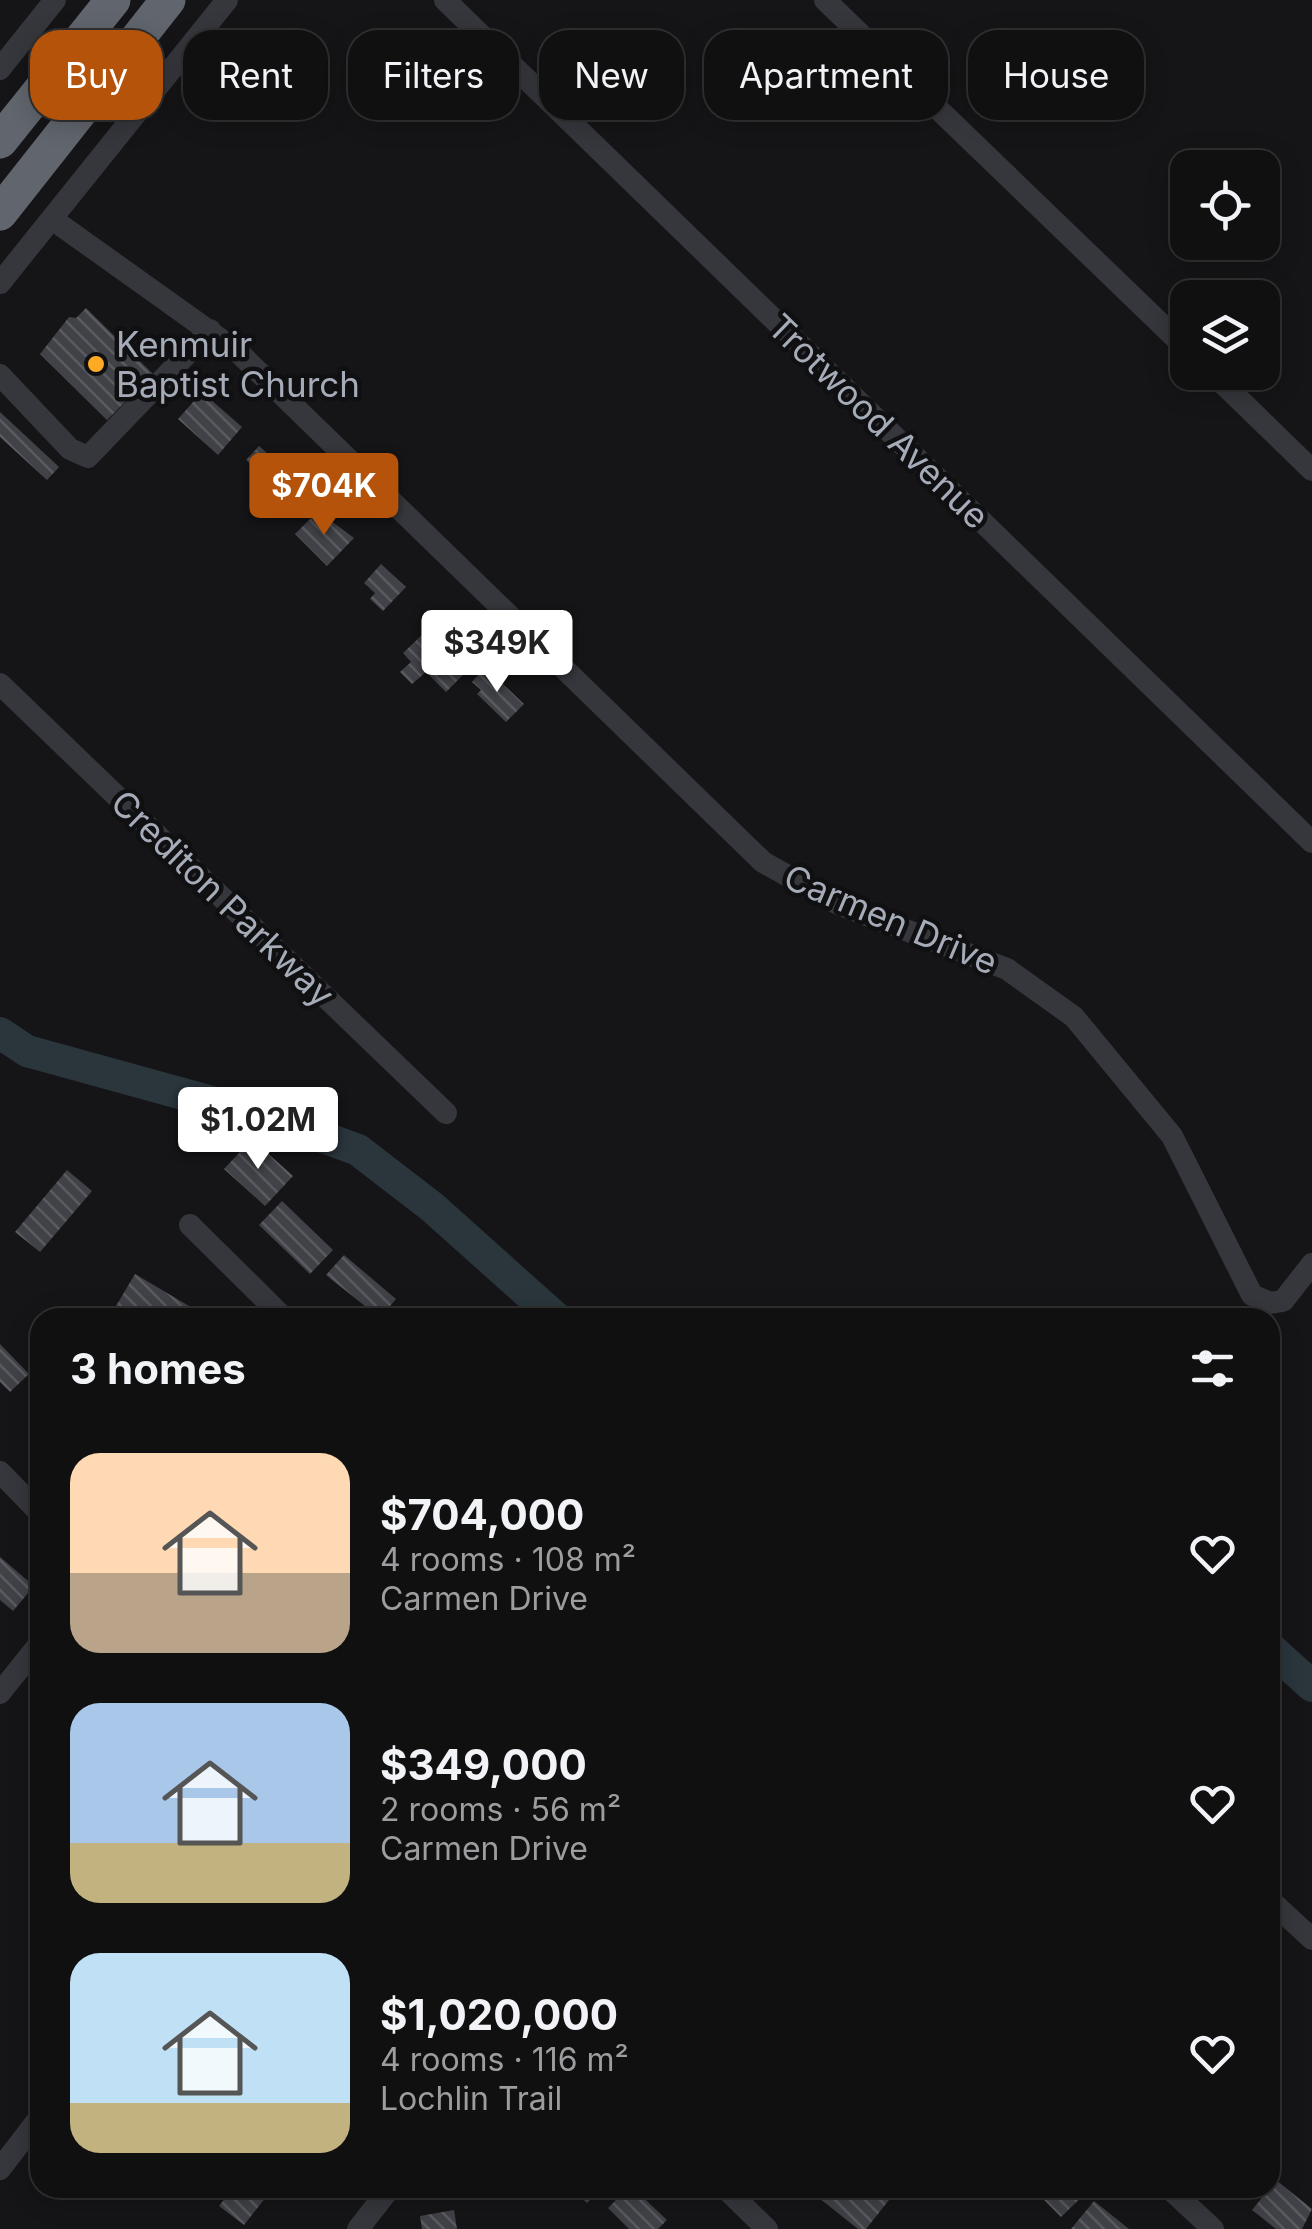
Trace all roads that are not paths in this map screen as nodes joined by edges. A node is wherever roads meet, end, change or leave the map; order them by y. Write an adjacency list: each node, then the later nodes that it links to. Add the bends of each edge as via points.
1 (55, 0): 7 (street)
2 (113, 0): 8 (highway)
3 (168, 0): 9 (highway)
4 (227, 0): 10 (street)
5 (445, 0): 18 (street, Trotwood Avenue)
6 (825, 0): 13 (street)
7 (0, 69)
8 (0, 141)
9 (0, 213)
10 (52, 219): 11 (street); 12 (street, Carmen Drive)
11 (0, 283)
12 (210, 330): 14 (street, via 88,457 70,449); 21 (street, Carmen Drive, via 742,846 807,890 1007,969 1074,1017 1172,1136 1252,1295 1282,1301)
13 (1170, 333)
14 (0, 374)
15 (1230, 390): 16 (street)
16 (1312, 470)
17 (0, 684): 19 (street, Crediton Parkway)
18 (1312, 842)
19 (446, 1113)
20 (190, 1224): 22 (street)
21 (1312, 1264)
22 (274, 1308)
23 (0, 1472): 24 (street)
24 (30, 1503)
25 (30, 1655): 26 (street)
26 (0, 1692)
27 (1280, 1909): 28 (street)
28 (1312, 1939)
29 (30, 2131): 30 (street)
30 (0, 2169)
31 (382, 2198): 34 (street)
32 (735, 2198): 35 (street)
33 (1180, 2198): 36 (street)
34 (358, 2229)
35 (766, 2229)
36 (1213, 2229)

